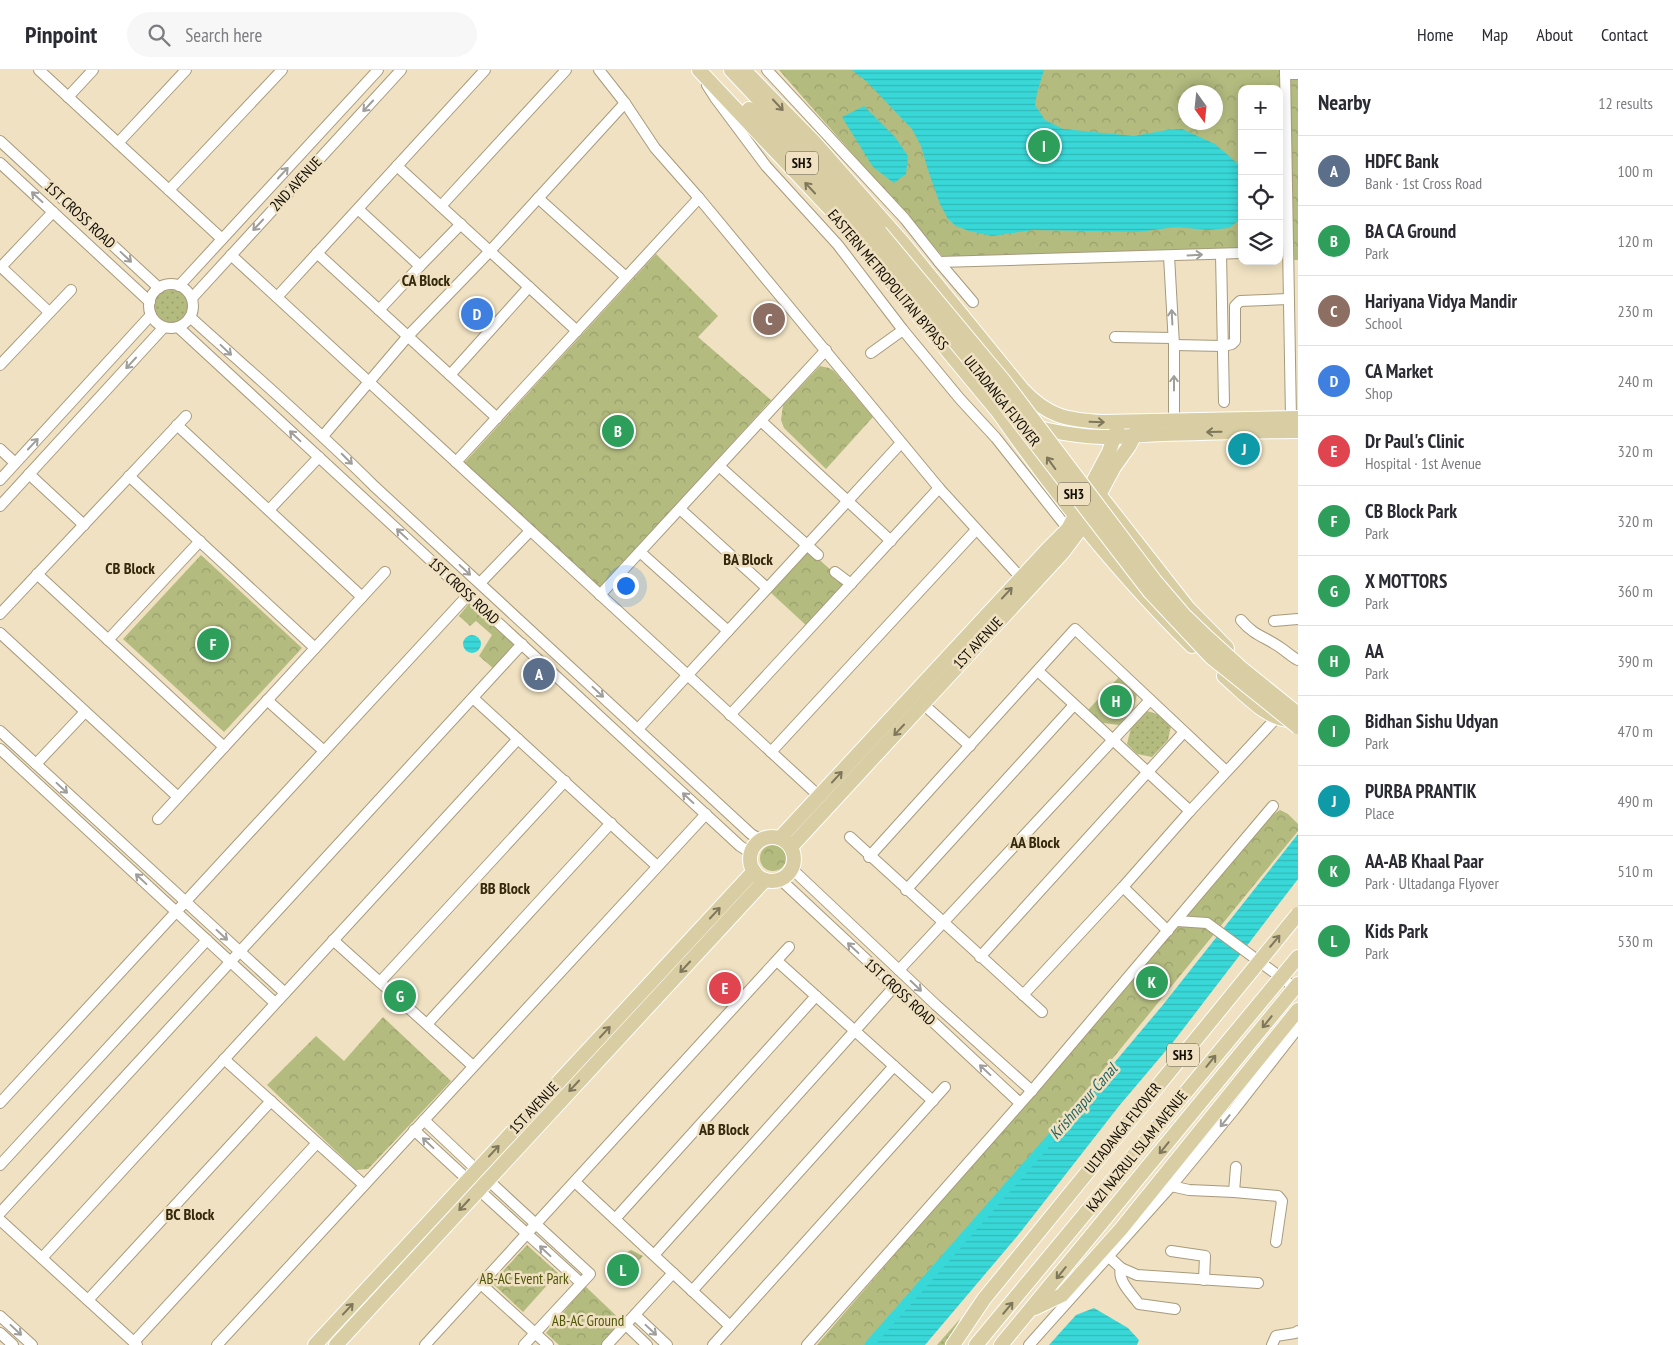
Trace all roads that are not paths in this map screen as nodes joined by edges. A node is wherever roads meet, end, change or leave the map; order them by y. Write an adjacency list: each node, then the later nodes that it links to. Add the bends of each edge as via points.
1 (39, 70): 16 (street)
2 (92, 70): 16 (street)
3 (186, 70): 19 (street)
4 (282, 70): 22 (street)
5 (378, 70): 30 (street, 2ND AVENUE, one-way to 5)
6 (401, 70): 36 (street, 2ND AVENUE, one-way to 36)
7 (485, 70): 21 (street)
8 (566, 70): 25 (street)
9 (599, 70): 17 (street)
10 (731, 70): 29 (main road, ULTADANGA FLYOVER / SH3, via 848,194)
11 (744, 70): 78 (main road, one-way to 78, via 815,143 892,230 1032,400 1063,418)
12 (767, 70): 38 (street, via 904,219)
13 (705, 72): 29 (main road, ULTADANGA FLYOVER / SH3); 57 (street, via 716,100 766,166 838,245); 72 (main road, EASTERN METROPOLITAN BYPASS, one-way to 13, via 830,210)
14 (1286, 72): 15 (street); 32 (street)
15 (1298, 74)
16 (68, 97): 19 (street)
17 (625, 103): 23 (street); 24 (street, via 655,148)
18 (0, 141): 44 (street, 1ST CROSS ROAD, one-way to 44)
19 (118, 143): 22 (street)
20 (0, 163): 27 (street, one-way to 20)
21 (397, 166): 25 (street); 26 (street)
22 (169, 190): 30 (street)
23 (538, 198): 31 (street); 41 (street)
24 (699, 198): 41 (street); 64 (street)
25 (441, 206): 28 (street)
26 (358, 209): 33 (street); 39 (street)
27 (53, 212): 40 (street); 49 (street)
28 (460, 224): 31 (street); 39 (street)
29 (875, 237): 139 (main road, ULTADANGA FLYOVER / SH3, bridge, via 1004,381 1155,581 1241,668); 144 (main road, ULTADANGA FLYOVER / SH3, one-way to 29, bridge, via 1211,657 1150,592)
30 (222, 239): 42 (street, 2ND AVENUE)
31 (490, 251): 43 (street); 59 (street)
32 (1283, 252): 48 (street)
33 (317, 253): 46 (street); 51 (street)
34 (1238, 253): 35 (street)
35 (1221, 254): 37 (street, one-way to 35); 63 (street)
36 (231, 255): 46 (street); 47 (street, 2ND AVENUE)
37 (1169, 256): 38 (street); 62 (street, one-way to 37)
38 (939, 262): 50 (street)
39 (420, 266): 51 (street)
40 (1, 269): 52 (street)
41 (626, 277): 58 (street)
42 (179, 286): 44 (street, via 169,284); 47 (street)
43 (530, 287): 58 (street); 67 (street)
44 (159, 288): 49 (street)
45 (71, 290): 52 (street)
46 (276, 297): 68 (street)
47 (192, 298): 54 (street)
48 (1288, 299): 61 (street); 63 (street, via 1240,301 1235,306 1235,340)
49 (150, 302): 53 (street)
50 (973, 302)
51 (379, 310): 59 (street)
52 (49, 312): 66 (street)
53 (151, 316): 55 (street); 89 (street, one-way to 53)
54 (190, 317): 56 (street); 69 (street, 1ST CROSS ROAD, one-way to 69)
55 (164, 327): 56 (street); 91 (street, one-way to 91)
56 (178, 327): 71 (street, 1ST CROSS ROAD)
57 (903, 330): 65 (street); 102 (street, via 996,438)
58 (577, 331): 74 (street)
59 (408, 336): 67 (street); 68 (street)
60 (1115, 337): 62 (street)
61 (1294, 339): 75 (street)
62 (1174, 342): 63 (street); 77 (street, one-way to 62)
63 (1223, 346): 70 (street)
64 (826, 350): 76 (street); 85 (street)
65 (871, 353)
66 (1, 363)
67 (450, 375): 74 (street)
68 (369, 382): 82 (street); 88 (street)
69 (276, 395): 71 (street); 82 (street, 1ST CROSS ROAD)
70 (1224, 402)
71 (265, 408): 87 (street, 1ST CROSS ROAD, one-way to 71)
72 (999, 412): 83 (main road, EASTERN METROPOLITAN BYPASS, via 1030,425 1056,431); 100 (main road)
73 (186, 416): 80 (street)
74 (497, 418): 88 (street)
75 (1294, 418): 77 (main road)
76 (761, 420): 90 (street); 96 (street)
77 (1174, 420): 79 (main road)
78 (1119, 421): 79 (main road); 83 (main road)
79 (1140, 421): 84 (main road)
80 (177, 425): 92 (street); 99 (street)
81 (1298, 431): 84 (main road, EASTERN METROPOLITAN BYPASS, one-way to 84)
82 (323, 436): 114 (street, 1ST CROSS ROAD, one-way to 114)
83 (1115, 436): 84 (main road, EASTERN METROPOLITAN BYPASS); 95 (main road)
84 (1135, 436): 95 (main road)
85 (902, 443): 94 (street); 96 (street)
86 (0, 449): 89 (street)
87 (319, 457): 99 (street); 117 (street, 1ST CROSS ROAD, one-way to 87)
88 (456, 462): 104 (street)
89 (15, 463): 93 (street)
90 (719, 466): 98 (street); 107 (street)
91 (29, 474): 97 (street); 101 (street)
92 (130, 476): 101 (street); 105 (street)
93 (0, 480)
94 (939, 488): 103 (street); 106 (street)
95 (1095, 490): 100 (main road); 139 (main road, via 1188,608 1232,653)
96 (847, 502): 106 (street); 107 (street)
97 (0, 506)
98 (680, 509): 108 (street); 116 (street)
99 (269, 510): 119 (street)
100 (1079, 520): 102 (main road); 137 (main road, 1ST AVENUE, via 1063,552); 142 (main road, via 1176,630)
101 (84, 525): 112 (street)
102 (1068, 529): 113 (main road)
103 (976, 530): 113 (street); 154 (street)
104 (530, 531): 114 (street); 118 (street)
105 (200, 541): 126 (street); 128 (street)
106 (891, 541): 115 (street)
107 (807, 545): 109 (street); 116 (street)
108 (640, 552): 118 (street); 124 (street)
109 (818, 555)
110 (384, 572): 119 (street)
111 (835, 572): 115 (street)
112 (38, 574): 120 (street); 126 (street)
113 (1021, 578): 155 (main road, one-way to 113)
114 (480, 584): 130 (street, 1ST CROSS ROAD)
115 (850, 584): 141 (street)
116 (767, 588): 124 (street)
117 (468, 594): 127 (street, 1ST CROSS ROAD); 153 (street)
118 (600, 595): 132 (street)
119 (362, 597): 128 (street)
120 (0, 614)
121 (1298, 619): 123 (street)
122 (1241, 620): 129 (street, via 1248,628)
123 (1274, 621)
124 (728, 631): 132 (street)
125 (0, 633): 140 (street)
126 (108, 640): 151 (street)
127 (522, 644): 133 (street, 1ST CROSS ROAD); 134 (street)
128 (315, 648): 135 (street)
129 (1298, 660)
130 (572, 669): 133 (street); 145 (street, 1ST CROSS ROAD, one-way to 145)
131 (1038, 671): 136 (street, via 1076,630); 138 (street); 150 (street)
132 (687, 675): 141 (street); 145 (street)
133 (562, 681): 165 (street, 1ST CROSS ROAD, one-way to 133)
134 (473, 698): 148 (street); 190 (street)
135 (267, 700): 151 (street); 153 (street)
136 (1150, 700): 147 (street); 149 (street)
137 (923, 704): 150 (street); 155 (main road, 1ST AVENUE, one-way to 155)
138 (1074, 705): 149 (street); 180 (street)
139 (1296, 706): 142 (street)
140 (85, 712): 156 (street); 161 (street)
141 (730, 715): 154 (street)
142 (1276, 718): 143 (main road); 157 (street)
143 (1298, 720)
144 (1298, 727)
145 (638, 729): 170 (street, 1ST CROSS ROAD)
146 (0, 731): 156 (street)
147 (1184, 732): 157 (street); 158 (street)
148 (518, 738): 159 (street); 188 (street)
149 (1113, 740): 158 (street); 185 (street)
150 (970, 746): 173 (street)
151 (224, 747): 161 (street)
152 (0, 749): 166 (street)
153 (324, 752): 181 (street)
154 (771, 752): 160 (street)
155 (865, 756): 160 (main road, one-way to 155); 171 (main road, 1ST AVENUE)
156 (36, 764): 163 (street, one-way to 163)
157 (1226, 771): 164 (street)
158 (1148, 772): 164 (street); 191 (street)
159 (565, 781): 168 (street); 198 (street)
160 (819, 796): 171 (main road)
161 (178, 797): 167 (street)
162 (1273, 806): 184 (street)
163 (85, 809): 166 (street); 181 (street)
164 (1190, 811): 179 (street)
165 (706, 814): 172 (street, 1ST CROSS ROAD); 174 (street)
166 (76, 819): 182 (street, one-way to 166)
167 (158, 819)
168 (611, 824): 174 (street); 210 (street)
169 (850, 837): 173 (street)
170 (761, 840): 171 (main road, via 770,837); 172 (main road)
171 (785, 843): 175 (main road, via 794,858)
172 (751, 853): 176 (main road)
173 (869, 857): 180 (street)
174 (657, 866): 214 (street)
175 (792, 869): 178 (main road); 195 (street)
176 (754, 871): 177 (main road); 197 (main road, 1ST AVENUE, one-way to 176)
177 (766, 880): 178 (main road); 201 (main road, 1ST AVENUE, one-way to 201)
178 (780, 880): 199 (street, 1ST CROSS ROAD, one-way to 178)
179 (1124, 887): 186 (street); 203 (street)
180 (906, 890): 185 (street)
181 (186, 902): 182 (street); 190 (street, one-way to 190)
182 (177, 912): 187 (street); 220 (street)
183 (1298, 914): 276 (main road, ULTADANGA FLYOVER / SH3, one-way to 183, bridge, via 984,1298)
184 (1177, 921): 186 (street); 196 (street, via 1207,923)
185 (942, 923): 191 (street); 195 (street)
186 (1168, 931): 217 (street)
187 (207, 940): 194 (street); 227 (street)
188 (333, 940): 198 (street); 202 (street)
189 (789, 947): 193 (street)
190 (240, 952): 194 (street); 202 (street)
191 (980, 957): 203 (street)
192 (1298, 957): 196 (main road, KAZI NAZRUL ISLAM AVENUE)
193 (776, 961): 204 (street); 230 (street)
194 (231, 962): 205 (street); 235 (street)
195 (899, 970): 206 (street, one-way to 206)
196 (1281, 977): 200 (street); 277 (main road, KAZI NAZRUL ISLAM AVENUE, one-way to 196)
197 (654, 979): 201 (main road); 223 (main road, 1ST AVENUE, one-way to 197)
198 (380, 982): 210 (street)
199 (894, 987): 209 (street, 1ST CROSS ROAD); 212 (street)
200 (1297, 987): 253 (main road, KAZI NAZRUL ISLAM AVENUE, one-way to 253)
201 (665, 988): 225 (main road, 1ST AVENUE, one-way to 225)
202 (285, 993): 205 (street)
203 (1023, 995): 208 (street)
204 (816, 996): 212 (street); 236 (street)
205 (276, 1003): 213 (street)
206 (936, 1005): 209 (street); 217 (street)
207 (1298, 1010): 253 (main road, via 1121,1229 1062,1295)
208 (1042, 1012)
209 (926, 1016): 221 (street, 1ST CROSS ROAD, one-way to 209)
210 (427, 1024): 214 (street)
211 (1298, 1028): 233 (street, one-way to 233)
212 (855, 1031): 215 (street); 242 (street)
213 (224, 1059): 219 (street); 244 (street)
214 (473, 1066): 222 (street)
215 (894, 1066): 218 (street); 251 (street)
216 (946, 1087): 218 (street)
217 (1032, 1091): 221 (street)
218 (933, 1100): 258 (street)
219 (271, 1101): 226 (street); 252 (street)
220 (0, 1103)
221 (1020, 1103): 275 (street)
222 (424, 1120): 224 (street); 229 (street)
223 (517, 1127): 225 (main road); 229 (main road, 1ST AVENUE, one-way to 223)
224 (414, 1130): 229 (street, one-way to 224); 231 (street)
225 (527, 1137): 232 (main road, 1ST AVENUE)
226 (317, 1143): 231 (street); 262 (street)
227 (0, 1166)
228 (1236, 1167): 234 (street)
229 (472, 1175): 266 (main road, 1ST AVENUE, one-way to 229)
230 (575, 1182): 236 (street); 238 (street)
231 (364, 1185): 265 (street)
232 (483, 1185): 238 (street); 239 (street); 267 (main road, 1ST AVENUE, one-way to 267)
233 (1171, 1186): 234 (street); 243 (street)
234 (1234, 1192): 240 (street, via 1281,1198)
235 (0, 1213)
236 (615, 1219): 242 (street)
237 (0, 1220): 244 (street)
238 (536, 1224): 239 (street); 250 (street, via 590,1274)
239 (527, 1234): 249 (street); 250 (street, one-way to 239)
240 (1276, 1242)
241 (1171, 1251): 247 (street, via 1204,1256)
242 (654, 1255): 246 (street)
243 (1109, 1257): 245 (street); 279 (street)
244 (42, 1258): 252 (street)
245 (1121, 1268): 247 (street, via 1137,1274); 254 (street, via 1122,1282 1139,1304)
246 (674, 1273): 251 (street); 255 (street)
247 (1204, 1280): 248 (street)
248 (1258, 1283)
249 (481, 1284): 260 (street); 268 (street)
250 (581, 1284): 260 (street)
251 (692, 1291): 258 (street)
252 (88, 1300): 262 (street)
253 (1032, 1309): 278 (main road, KAZI NAZRUL ISLAM AVENUE)
254 (1175, 1310)
255 (635, 1315): 257 (street); 273 (street, one-way to 273)
256 (0, 1316): 264 (street, one-way to 264)
257 (626, 1325): 271 (street); 272 (street)
258 (730, 1326): 274 (street)
259 (1298, 1330): 280 (street, via 1276,1336)
260 (535, 1333): 269 (street); 270 (street)
261 (0, 1334): 263 (street)
262 (136, 1344)
263 (13, 1345)
264 (32, 1345)
265 (217, 1345)
266 (315, 1345)
267 (336, 1345)
268 (425, 1345)
269 (524, 1345)
270 (548, 1345)
271 (607, 1345)
272 (647, 1345)
273 (667, 1345)
274 (713, 1345)
275 (807, 1345)
276 (953, 1345)
277 (976, 1345)
278 (1002, 1345)
279 (1029, 1345)
280 (1272, 1345)

